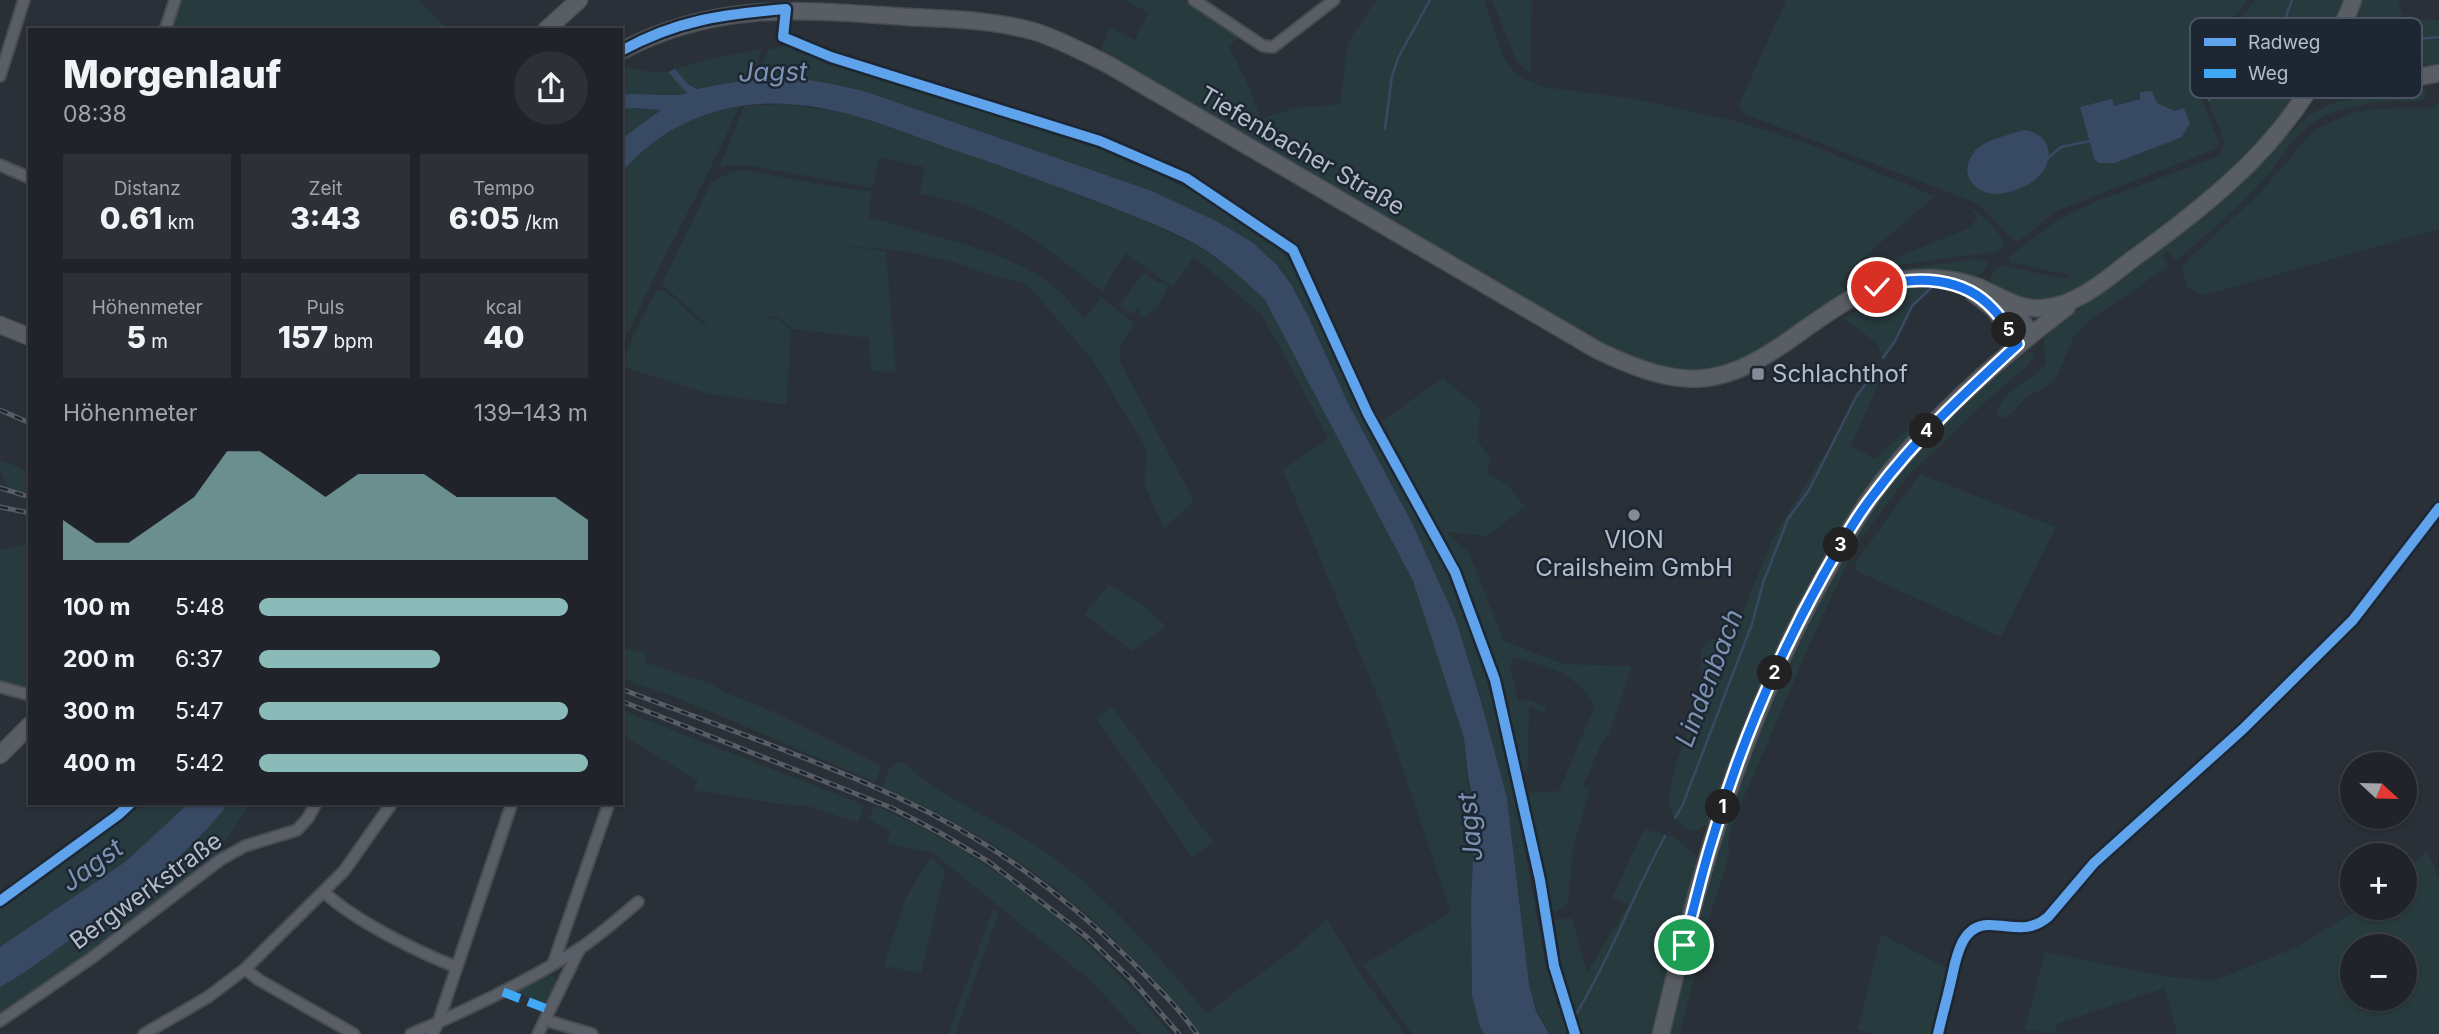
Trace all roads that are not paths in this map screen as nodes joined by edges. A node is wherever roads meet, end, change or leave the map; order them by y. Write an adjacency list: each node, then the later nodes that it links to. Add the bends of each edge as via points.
1 (24, 0): 13 (street)
2 (175, 0): 10 (street)
3 (579, 0): 11 (main road)
4 (1194, 0): 5 (street, via 1263,46 1273,47)
5 (1334, 0)
6 (2353, 0): 9 (main road, Tiefenbacher Straße)
7 (786, 5): 8 (main road, Tiefenbacher Straße); 12 (main road, Tiefenbacher Straße, via 685,23)
8 (866, 6): 17 (main road, Tiefenbacher Straße, via 1011,26 1071,46 1597,350 1663,376 1713,377 1743,369 1868,289)
9 (2345, 18)
10 (166, 28)
11 (548, 28)
12 (623, 50)
13 (0, 76)
14 (2303, 98): 19 (main road, Tiefenbacher Straße, via 2270,143 2238,176)
15 (0, 165): 16 (street)
16 (28, 177)
17 (1924, 279): 18 (main road, Tiefenbacher Straße, via 1951,279); 22 (main road, Tiefenbacher Straße, via 1980,297)
18 (1997, 296): 19 (main road, Tiefenbacher Straße, via 2034,309); 22 (main road, Tiefenbacher Straße, via 2017,314)
19 (2074, 301): 22 (main road)
20 (0, 326): 21 (main road)
21 (28, 336)
22 (2025, 339): 46 (main road, via 1940,417 1899,462 1844,540 1805,609 1753,723 1720,814)
23 (0, 687): 24 (street)
24 (28, 694)
25 (28, 727): 26 (main road)
26 (0, 755)
27 (315, 805): 38 (street, Bergwerkstraße, via 297,830 245,846 220,860)
28 (391, 805): 31 (street, via 358,855)
29 (511, 805): 35 (street)
30 (608, 805): 34 (street)
31 (324, 892): 35 (street, via 345,910); 36 (street)
32 (638, 902): 33 (street)
33 (580, 948): 34 (street); 37 (street)
34 (553, 964): 39 (street)
35 (456, 967): 39 (street)
36 (245, 969): 40 (street, via 208,997); 41 (street)
37 (545, 1020): 44 (street); 45 (street)
38 (0, 1021)
39 (438, 1023): 42 (street); 43 (street)
40 (144, 1034)
41 (354, 1034)
42 (411, 1034)
43 (432, 1034)
44 (538, 1034)
45 (592, 1034)
46 (1661, 1034)

